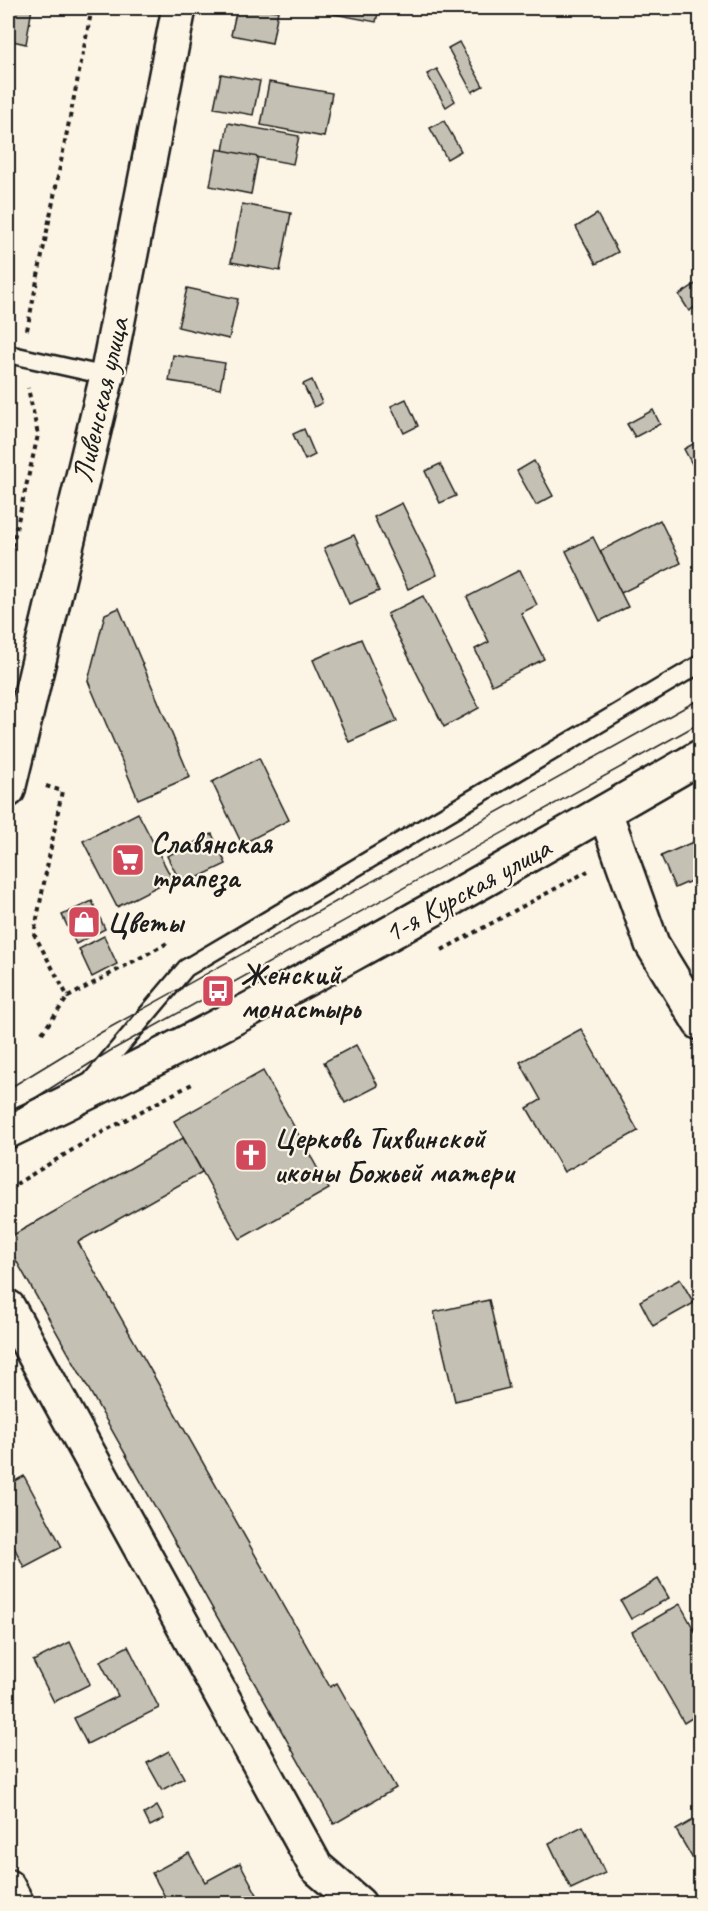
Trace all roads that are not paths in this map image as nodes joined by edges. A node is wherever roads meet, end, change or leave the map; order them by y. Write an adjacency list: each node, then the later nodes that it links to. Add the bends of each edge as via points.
1 (179, 8): 3 (street, Ливенская улица)
2 (15, 356): 3 (lane)
3 (107, 376): 6 (street, Ливенская улица)
4 (700, 664): 9 (lane, via 186,968)
5 (700, 758): 7 (street, 1-я Курская улица)
6 (9, 783)
7 (605, 812): 8 (street, via 652,944); 9 (street, 1-я Курская улица, via 236,1018)
8 (700, 1023)
9 (76, 1099): 10 (street, 1-я Курская улица)
10 (8, 1131)
11 (8, 1306): 14 (street, via 316,1867)
12 (8, 1887): 13 (street)
13 (18, 1904)
14 (359, 1904)

